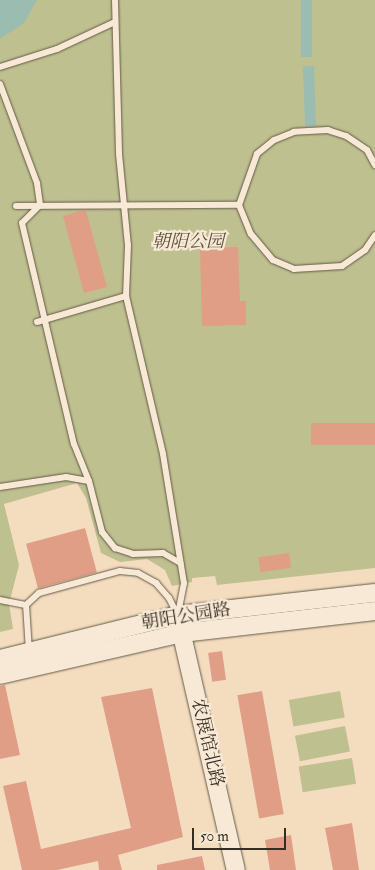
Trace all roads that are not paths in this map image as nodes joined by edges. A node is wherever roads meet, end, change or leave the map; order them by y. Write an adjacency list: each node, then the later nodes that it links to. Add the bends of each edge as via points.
1 (115, 0): 2 (lane)
2 (115, 22): 3 (lane, via 57,49); 9 (lane)
3 (0, 67)
4 (0, 84): 6 (lane, via 37,183)
5 (375, 164): 7 (lane, via 367,150 346,136 328,130 294,132 274,140 257,154)
6 (40, 205): 8 (lane); 9 (lane); 12 (lane, via 22,223)
7 (239, 205): 9 (lane); 10 (lane, via 256,241 273,260 294,269 342,266 365,250)
8 (16, 206)
9 (124, 206): 11 (lane, via 128,244)
10 (375, 235)
11 (126, 296): 12 (lane); 16 (lane, via 163,454)
12 (47, 319): 13 (lane); 14 (lane, via 74,444)
13 (37, 322)
14 (89, 481): 15 (lane, via 66,477); 16 (lane, via 102,532 115,548 133,554 163,553)
15 (0, 487)
16 (180, 563): 21 (lane, via 184,583)
17 (375, 593): 21 (main road, 朝阳公园路)
18 (0, 600): 19 (lane)
19 (26, 605): 21 (lane, via 39,593 120,572 138,573 156,583 170,598); 23 (lane)
20 (375, 610): 22 (main road, 朝阳公园路)
21 (178, 615): 22 (main road, 农展馆北路); 23 (main road, 朝阳公园路)
22 (182, 633): 25 (main road, 朝阳公园路); 26 (main road, 农展馆北路)
23 (29, 651): 24 (main road, 朝阳公园路)
24 (0, 658)
25 (0, 675)
26 (236, 870)

